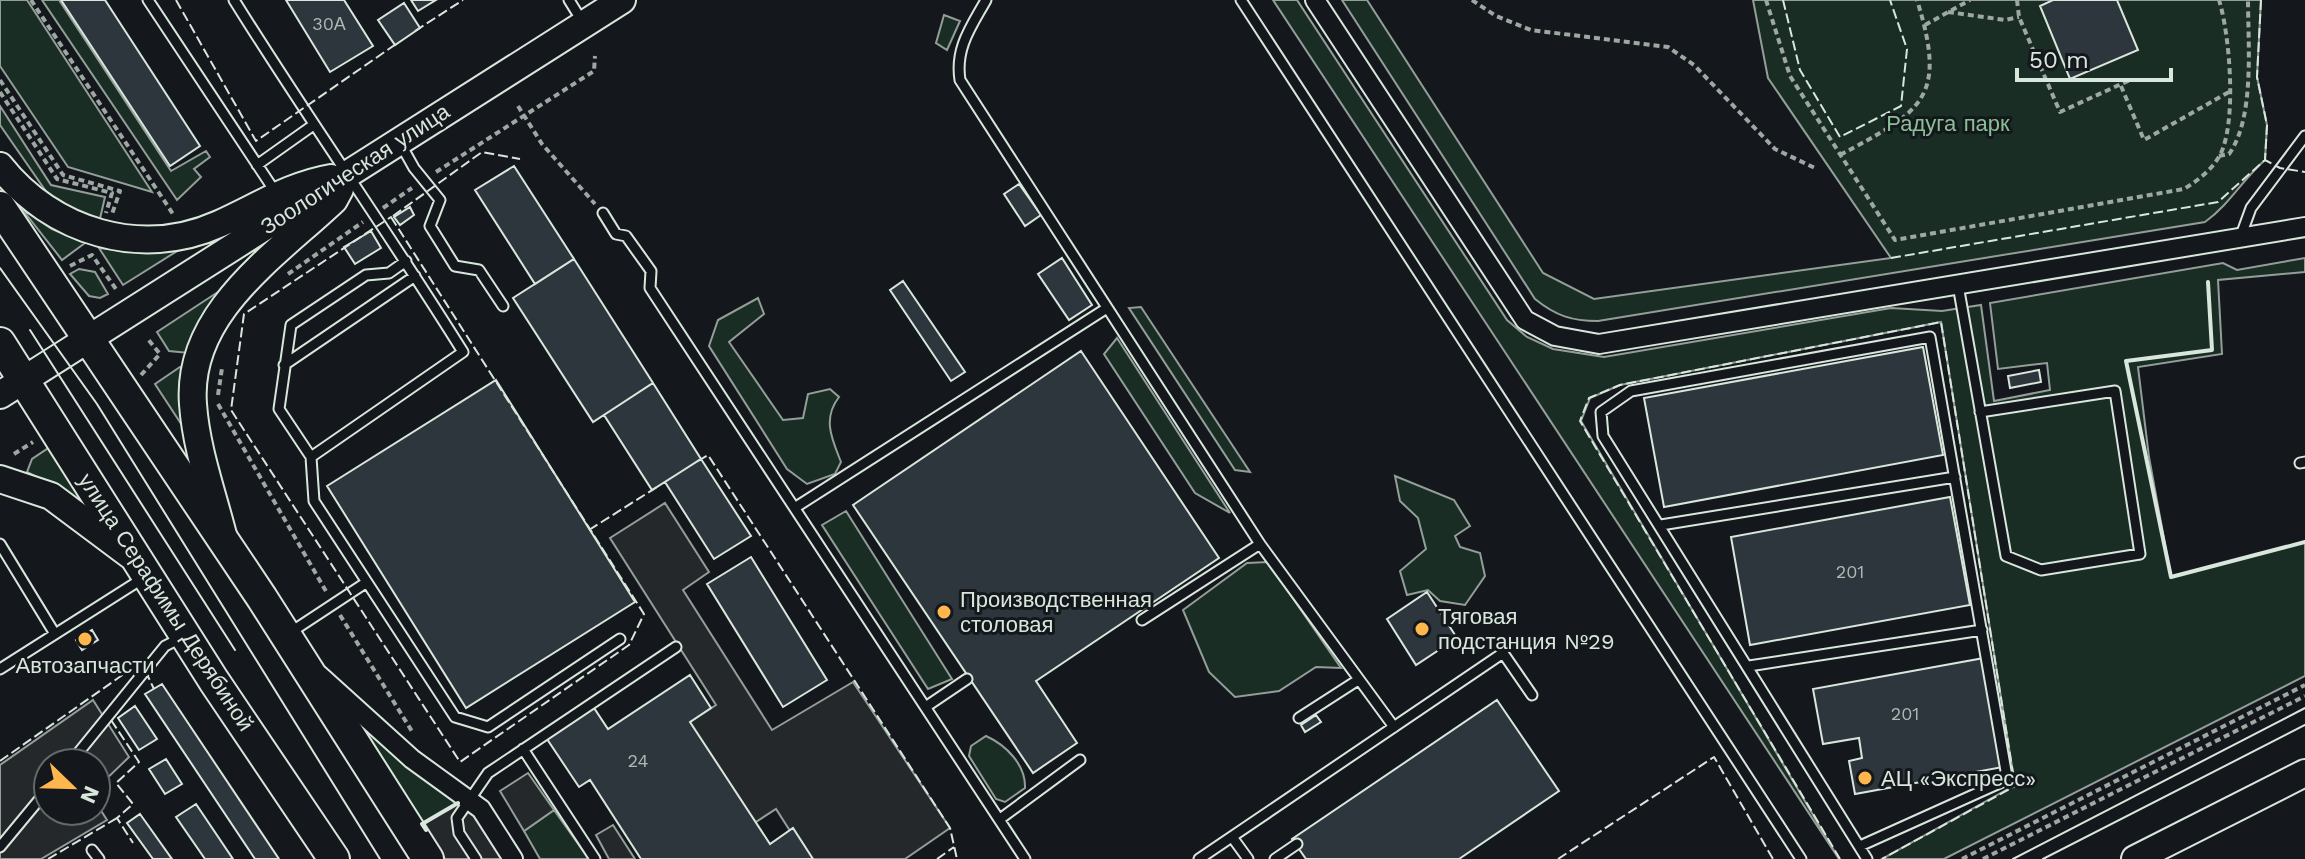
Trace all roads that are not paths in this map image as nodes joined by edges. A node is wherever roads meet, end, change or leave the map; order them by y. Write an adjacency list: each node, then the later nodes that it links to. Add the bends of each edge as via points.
1 (148, 0): 12 (lane)
2 (234, 0): 9 (lane)
3 (569, 0): 8 (lane)
4 (622, 0): 8 (street, Зоологическая улица)
5 (986, 0): 24 (lane, via 963,40 960,80)
6 (1241, 0): 77 (lane)
7 (1315, 0): 22 (street, via 1525,320 1555,336 1599,344)
8 (583, 23): 11 (street, Зоологическая улица)
9 (312, 126): 12 (lane); 14 (lane)
10 (2305, 136): 19 (lane, via 2251,208)
11 (399, 141): 14 (street, Зоологическая улица); 23 (lane, via 440,200 430,226 455,266 479,270)
12 (257, 165): 15 (lane)
13 (0, 166): 15 (street, via 20,191 48,210 104,236 127,240 189,236)
14 (347, 175): 15 (street, via 302,183); 20 (lane); 37 (street, via 334,200 228,300 197,362 197,434)
15 (282, 204): 25 (street, Зоологическая улица)
16 (0, 207): 25 (main road)
17 (603, 213): 33 (lane, via 651,271 650,288)
18 (2305, 227): 19 (street)
19 (2240, 238): 22 (street)
20 (406, 261): 21 (lane); 27 (lane, via 389,273 366,275 291,325)
21 (415, 276): 27 (lane); 30 (lane, via 463,352)
22 (1958, 285): 29 (lane)
23 (503, 306)
24 (1107, 308): 33 (lane); 36 (lane)
25 (89, 339): 28 (street, Зоологическая улица); 37 (main road, via 130,382)
26 (0, 343): 28 (main road, улица Серафимы Дерябиной)
27 (284, 365): 30 (lane, via 279,409)
28 (12, 387): 38 (main road, улица Серафимы Дерябиной)
29 (1980, 412): 29 (lane, via 2006,556 2041,570 2140,554 2115,391)
30 (311, 457): 39 (lane, via 314,501)
31 (1955, 477): 34 (lane); 34 (lane, via 1930,337 1631,391 1601,412 1603,436); 41 (lane)
32 (0, 479): 38 (street, via 51,496)
33 (796, 507): 52 (lane)
34 (1661, 525): 47 (lane)
35 (0, 544): 42 (lane)
36 (1260, 544): 40 (lane); 50 (lane)
37 (227, 550): 45 (main road)
38 (144, 569): 42 (lane); 43 (main road, улица Серафимы Дерябиной)
39 (367, 582): 44 (lane, via 455,717 488,727); 45 (lane, via 334,605)
40 (1142, 620)
41 (1982, 630): 47 (lane); 64 (lane, via 2006,771 2002,782)
42 (55, 634): 48 (lane)
43 (186, 635): 55 (lane, via 165,646); 68 (main road, улица Серафимы Дерябиной)
44 (620, 639)
45 (292, 647): 59 (street, via 412,759); 69 (main road)
46 (676, 647): 56 (lane)
47 (1749, 666): 64 (lane)
48 (0, 669)
49 (967, 679): 52 (lane)
50 (1358, 680): 53 (lane); 54 (lane)
51 (1532, 695): 54 (lane, via 1503,653)
52 (927, 706): 61 (lane)
53 (1299, 718)
54 (1394, 727): 62 (lane)
55 (83, 747)
56 (523, 749): 59 (lane, via 488,773); 72 (lane)
57 (1080, 760): 61 (lane)
58 (2305, 773): 80 (street)
59 (467, 802): 70 (lane, via 457,818 459,833); 71 (street, via 481,809)
60 (32, 808): 65 (lane)
61 (1000, 819): 73 (lane)
62 (1232, 837): 74 (lane); 75 (lane)
63 (1297, 844): 76 (lane)
64 (1860, 846): 78 (lane); 79 (lane)
65 (0, 847)
66 (92, 850): 67 (lane)
67 (99, 859)
68 (334, 859)
69 (428, 859)
70 (476, 859)
71 (513, 859)
72 (595, 859)
73 (1025, 859)
74 (1199, 859)
75 (1248, 859)
76 (1275, 859)
77 (1801, 859)
78 (1867, 859)
79 (1875, 859)
80 (2135, 859)

